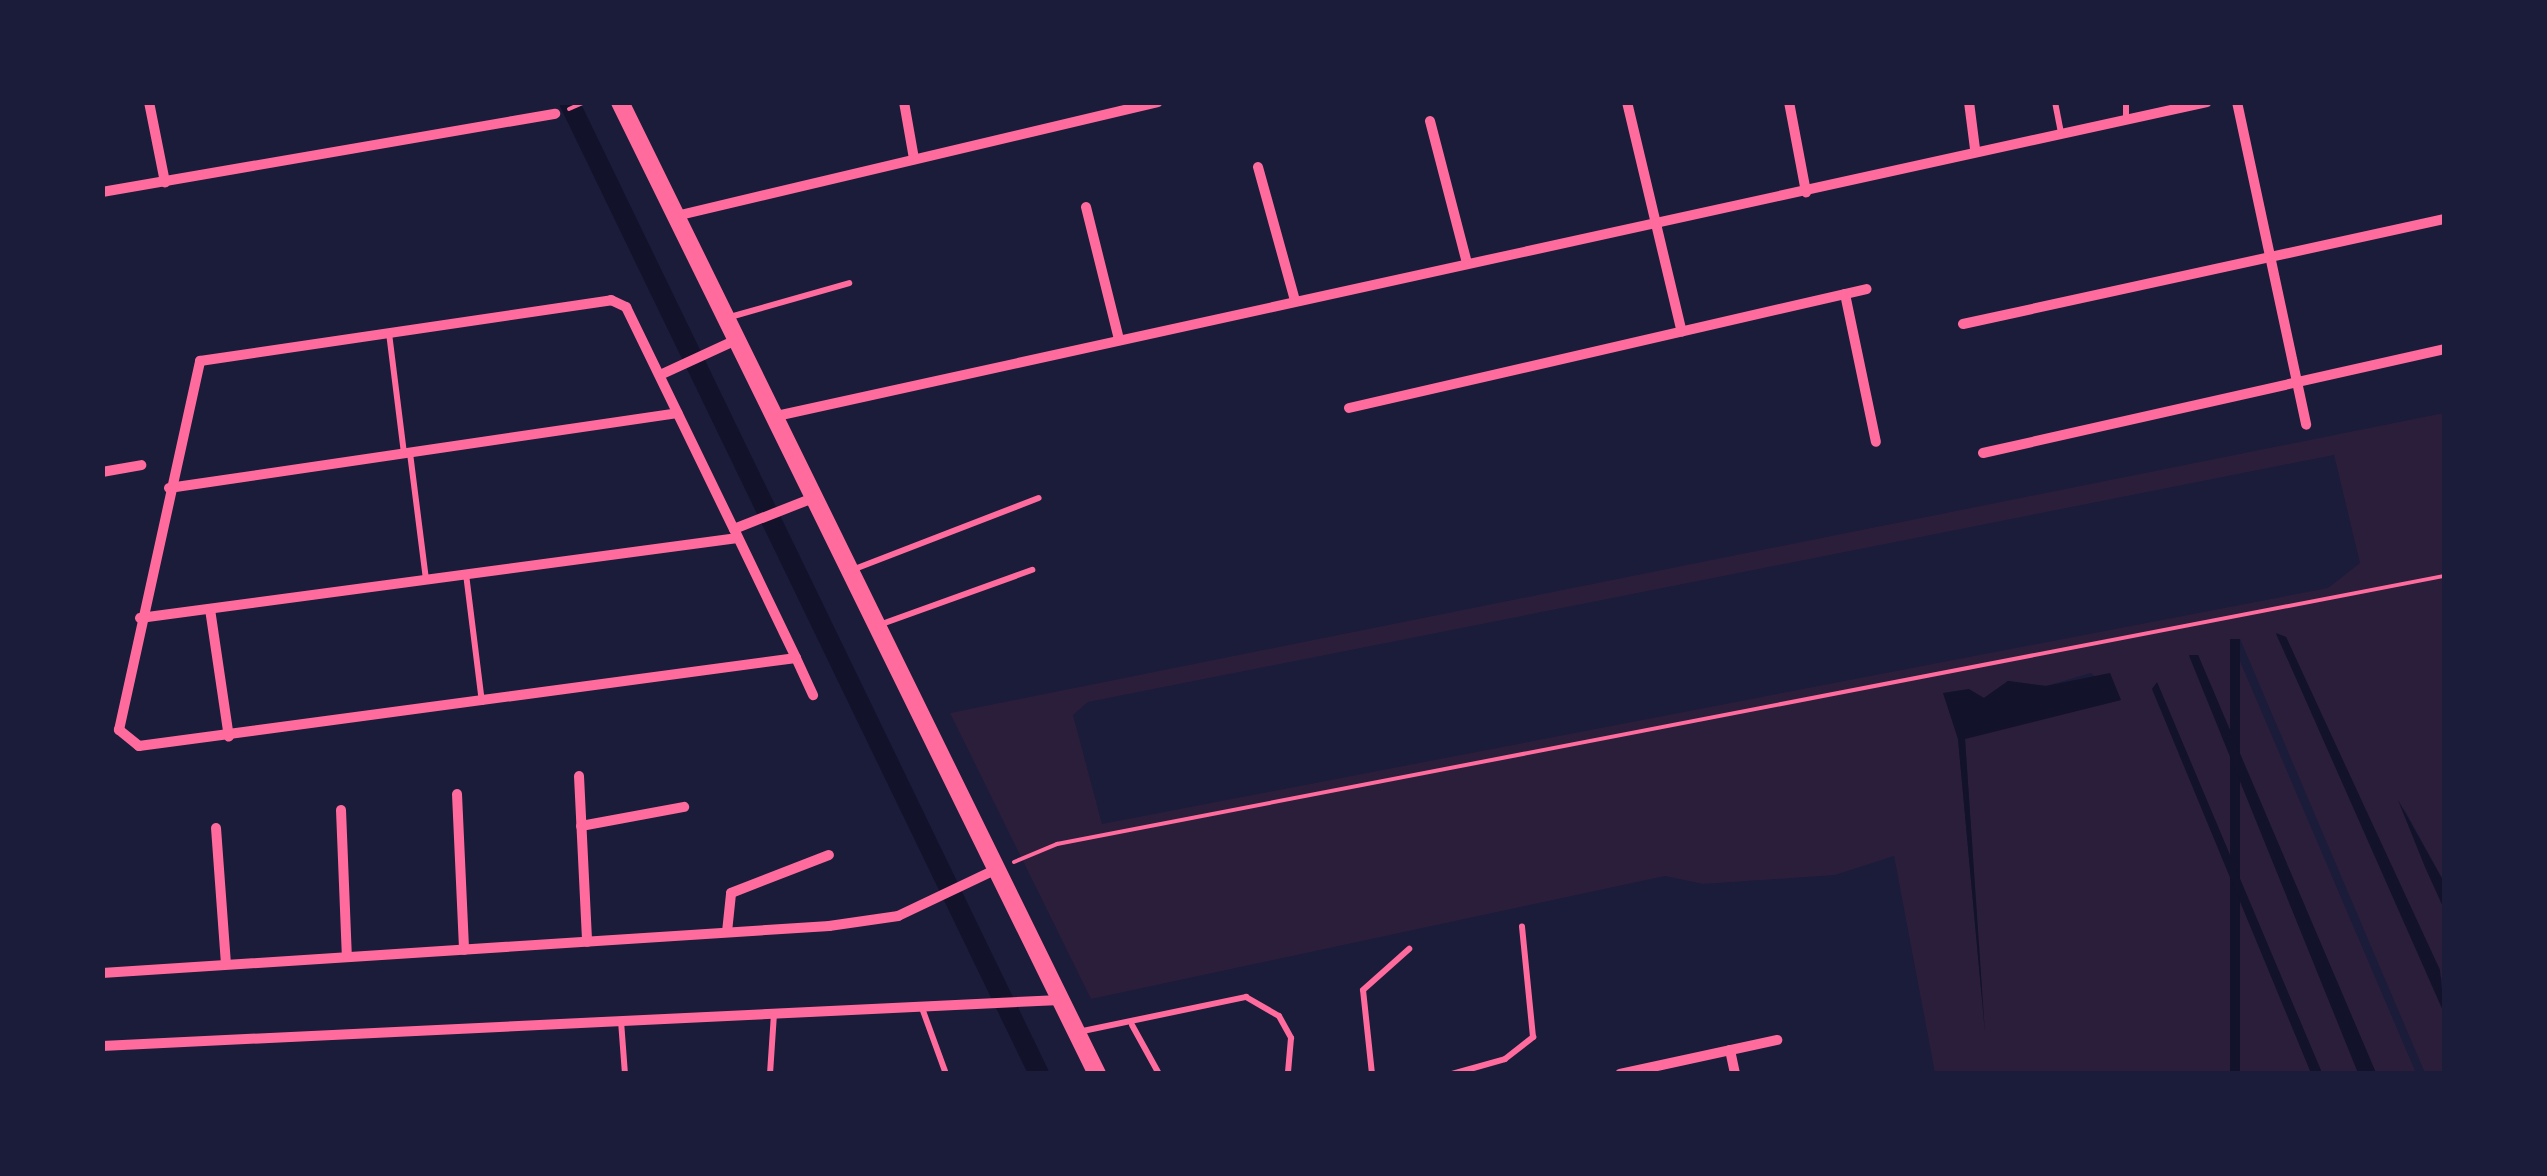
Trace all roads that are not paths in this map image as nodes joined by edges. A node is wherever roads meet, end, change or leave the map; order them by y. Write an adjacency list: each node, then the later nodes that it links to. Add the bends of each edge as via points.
1 (149, 102): 19 (street)
2 (620, 102): 23 (main road)
3 (904, 102): 17 (street)
4 (1158, 102): 17 (street)
5 (1627, 102): 25 (street)
6 (1969, 102): 16 (street)
7 (2055, 102): 15 (lane)
8 (2126, 102): 13 (lane)
9 (2207, 102): 13 (street)
10 (2237, 102): 26 (street)
11 (1790, 103): 21 (street)
12 (555, 114): 19 (street)
13 (2126, 118): 15 (street)
14 (1430, 121): 27 (street)
15 (2061, 134): 16 (street)
16 (1975, 149): 21 (street)
17 (914, 159): 23 (street)
18 (1258, 167): 31 (street)
19 (165, 182): 20 (street)
20 (102, 192)
21 (1806, 192): 25 (street)
22 (1086, 207): 36 (street)
23 (675, 216): 32 (main road)
24 (2444, 218): 26 (street)
25 (1656, 226): 27 (street); 35 (street)
26 (2266, 252): 33 (street); 40 (street)
27 (1468, 263): 31 (street)
28 (850, 283): 32 (lane)
29 (1867, 289): 30 (street)
30 (1845, 294): 35 (street); 45 (street)
31 (1295, 300): 36 (street)
32 (724, 318): 37 (main road)
33 (1963, 324)
34 (389, 332): 39 (street, via 620,301); 46 (lane); 50 (street, via 200,361)
35 (1682, 332): 41 (street)
36 (1119, 338): 43 (street)
37 (727, 345): 39 (street); 43 (main road)
38 (2444, 348): 40 (street)
39 (660, 374): 42 (street)
40 (2292, 376): 44 (street); 47 (street)
41 (1349, 408)
42 (678, 413): 46 (street); 53 (street)
43 (770, 418): 52 (main road)
44 (2306, 425)
45 (1876, 442)
46 (407, 453): 50 (street); 57 (lane)
47 (1983, 453)
48 (141, 465): 49 (street)
49 (102, 472)
50 (169, 488): 59 (street)
51 (1039, 498): 54 (lane)
52 (804, 501): 53 (street); 54 (main road)
53 (736, 533): 56 (street); 61 (street)
54 (850, 570): 60 (main road)
55 (1032, 570): 60 (lane)
56 (466, 574): 57 (street); 63 (lane)
57 (426, 580): 58 (street)
58 (210, 608): 59 (street); 64 (street)
59 (140, 618): 64 (street, via 123,740)
60 (878, 626): 72 (main road)
61 (796, 658): 62 (street); 63 (street)
62 (813, 694)
63 (482, 703): 64 (street)
64 (229, 737)
65 (579, 776): 69 (street)
66 (457, 794): 77 (street)
67 (684, 807): 69 (street)
68 (341, 810): 78 (street)
69 (582, 826): 75 (street)
70 (216, 828): 79 (street)
71 (829, 855): 74 (street, via 731,892)
72 (998, 869): 74 (street, via 921,905 829,926); 81 (main road)
73 (1522, 927): 98 (lane, via 1533,1036 1505,1059)
74 (727, 932): 75 (street)
75 (587, 942): 77 (street)
76 (1409, 948): 97 (lane, via 1363,990)
77 (464, 950): 78 (street)
78 (348, 957): 79 (street)
79 (226, 964): 80 (street)
80 (103, 972)
81 (1061, 1000): 82 (street); 86 (main road)
82 (921, 1007): 83 (street); 93 (lane)
83 (774, 1014): 84 (street); 92 (lane)
84 (620, 1021): 88 (street); 91 (lane)
85 (1132, 1025): 86 (lane); 95 (lane); 96 (lane, via 1246,997 1280,1016 1292,1038)
86 (1076, 1032): 94 (main road)
87 (1777, 1040): 89 (street)
88 (102, 1046)
89 (1730, 1050): 90 (street); 99 (street)
90 (1626, 1073)
91 (625, 1074)
92 (770, 1074)
93 (946, 1074)
94 (1096, 1074)
95 (1159, 1074)
96 (1288, 1074)
97 (1372, 1074)
98 (1452, 1074)
99 (1735, 1074)

